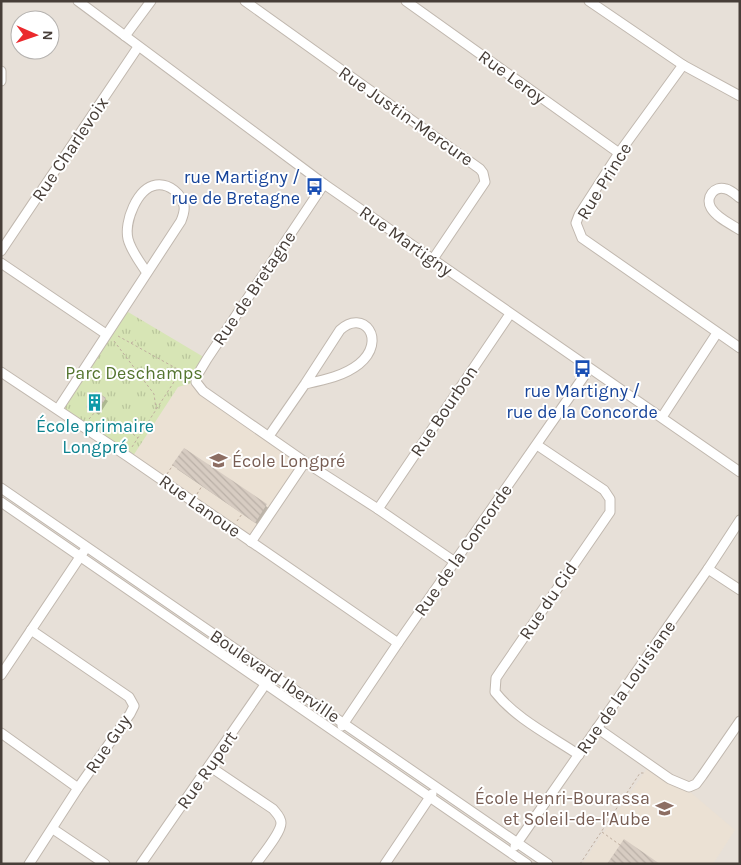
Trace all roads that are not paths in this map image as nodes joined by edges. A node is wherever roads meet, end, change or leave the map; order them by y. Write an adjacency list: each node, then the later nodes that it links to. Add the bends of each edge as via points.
1 (78, 1): 6 (street, Rue Martigny)
2 (151, 1): 6 (street)
3 (245, 1): 17 (street, Rue Justin-Mercure, via 483,173 484,182)
4 (406, 1): 12 (street, Rue Leroy)
5 (589, 1): 8 (street)
6 (125, 36): 7 (street, Rue Martigny)
7 (138, 47): 13 (street, Rue Martigny); 16 (street, Rue Charlevoix)
8 (684, 65): 11 (street); 12 (street, Rue Prince)
9 (1, 71): 10 (street)
10 (1, 81)
11 (740, 96)
12 (619, 153): 21 (street, Rue Prince, via 579,215 577,229 582,238)
13 (324, 184): 17 (street, Rue Martigny); 29 (street, Rue de Bretagne, via 207,359 196,382)
14 (740, 198): 15 (street, via 720,188 710,195 709,202 716,214)
15 (740, 230)
16 (1, 251)
17 (433, 259): 20 (street, Rue Martigny)
18 (1, 263): 22 (street)
19 (147, 273): 19 (street, via 184,212 181,198 167,185 156,184 148,188 130,214 127,226 134,254); 22 (street)
20 (510, 314): 24 (street, Rue Martigny); 35 (street, Rue Bourbon)
21 (717, 333): 23 (street, Rue Prince); 28 (street)
22 (109, 337): 27 (street)
23 (740, 348)
24 (589, 369): 28 (street, Rue Martigny); 30 (street, Rue de la Concorde)
25 (1, 372): 27 (street, Rue Lanoue)
26 (305, 384): 26 (street, via 346,324 361,324 372,334 372,346 359,364 329,379); 29 (street)
27 (58, 409): 37 (street, Rue Lanoue)
28 (662, 417): 32 (street, Rue Martigny)
29 (269, 436): 31 (street, Rue de Bretagne)
30 (536, 445): 40 (street, Rue de la Concorde); 52 (street, Rue du Cid, via 604,490 610,499 610,512 496,678 495,692 514,711)
31 (305, 462): 35 (street, Rue de Bretagne); 37 (street)
32 (740, 472)
33 (1, 488): 38 (street, Boulevard Iberville)
34 (1, 502): 39 (street, Boulevard Iberville)
35 (378, 509): 40 (street, Rue de Bretagne)
36 (740, 520): 41 (street, Rue de la Louisiane)
37 (251, 542): 44 (street, Rue Lanoue)
38 (87, 547): 39 (street); 46 (street, Boulevard Iberville)
39 (82, 556): 43 (street); 46 (street, Boulevard Iberville)
40 (455, 562): 44 (street, Rue de la Concorde)
41 (708, 569): 42 (street); 49 (street, Rue de la Louisiane)
42 (740, 590)
43 (31, 630): 45 (street); 55 (street, Rue Guy, via 129,698 134,706)
44 (398, 643): 48 (street, Rue de la Concorde)
45 (1, 674)
46 (269, 679): 48 (street, Boulevard Iberville); 50 (street, Boulevard Iberville); 53 (street, Rue Rupert)
47 (740, 721): 49 (street, via 696,784 689,787 670,779)
48 (344, 723): 50 (street, Rue de la Concorde); 54 (street, Boulevard Iberville)
49 (598, 728): 52 (street, Rue de la Louisiane)
50 (337, 732): 56 (street, Boulevard Iberville)
51 (1, 733): 55 (street)
52 (579, 755): 58 (street, Rue de la Louisiane)
53 (209, 766): 62 (street, Rue Rupert); 63 (street, via 279,816 279,831)
54 (436, 787): 56 (street); 58 (street, Boulevard Iberville)
55 (78, 788): 57 (street, Rue Guy)
56 (430, 797): 59 (street, Boulevard Iberville); 64 (street)
57 (53, 828): 60 (street, Rue Guy); 61 (street)
58 (517, 843): 59 (street, Rue de la Louisiane); 66 (street, Boulevard Iberville)
59 (510, 853): 65 (street, Boulevard Iberville)
60 (29, 864)
61 (105, 864)
62 (141, 864)
63 (256, 864)
64 (385, 864)
65 (527, 864)
66 (548, 864)

